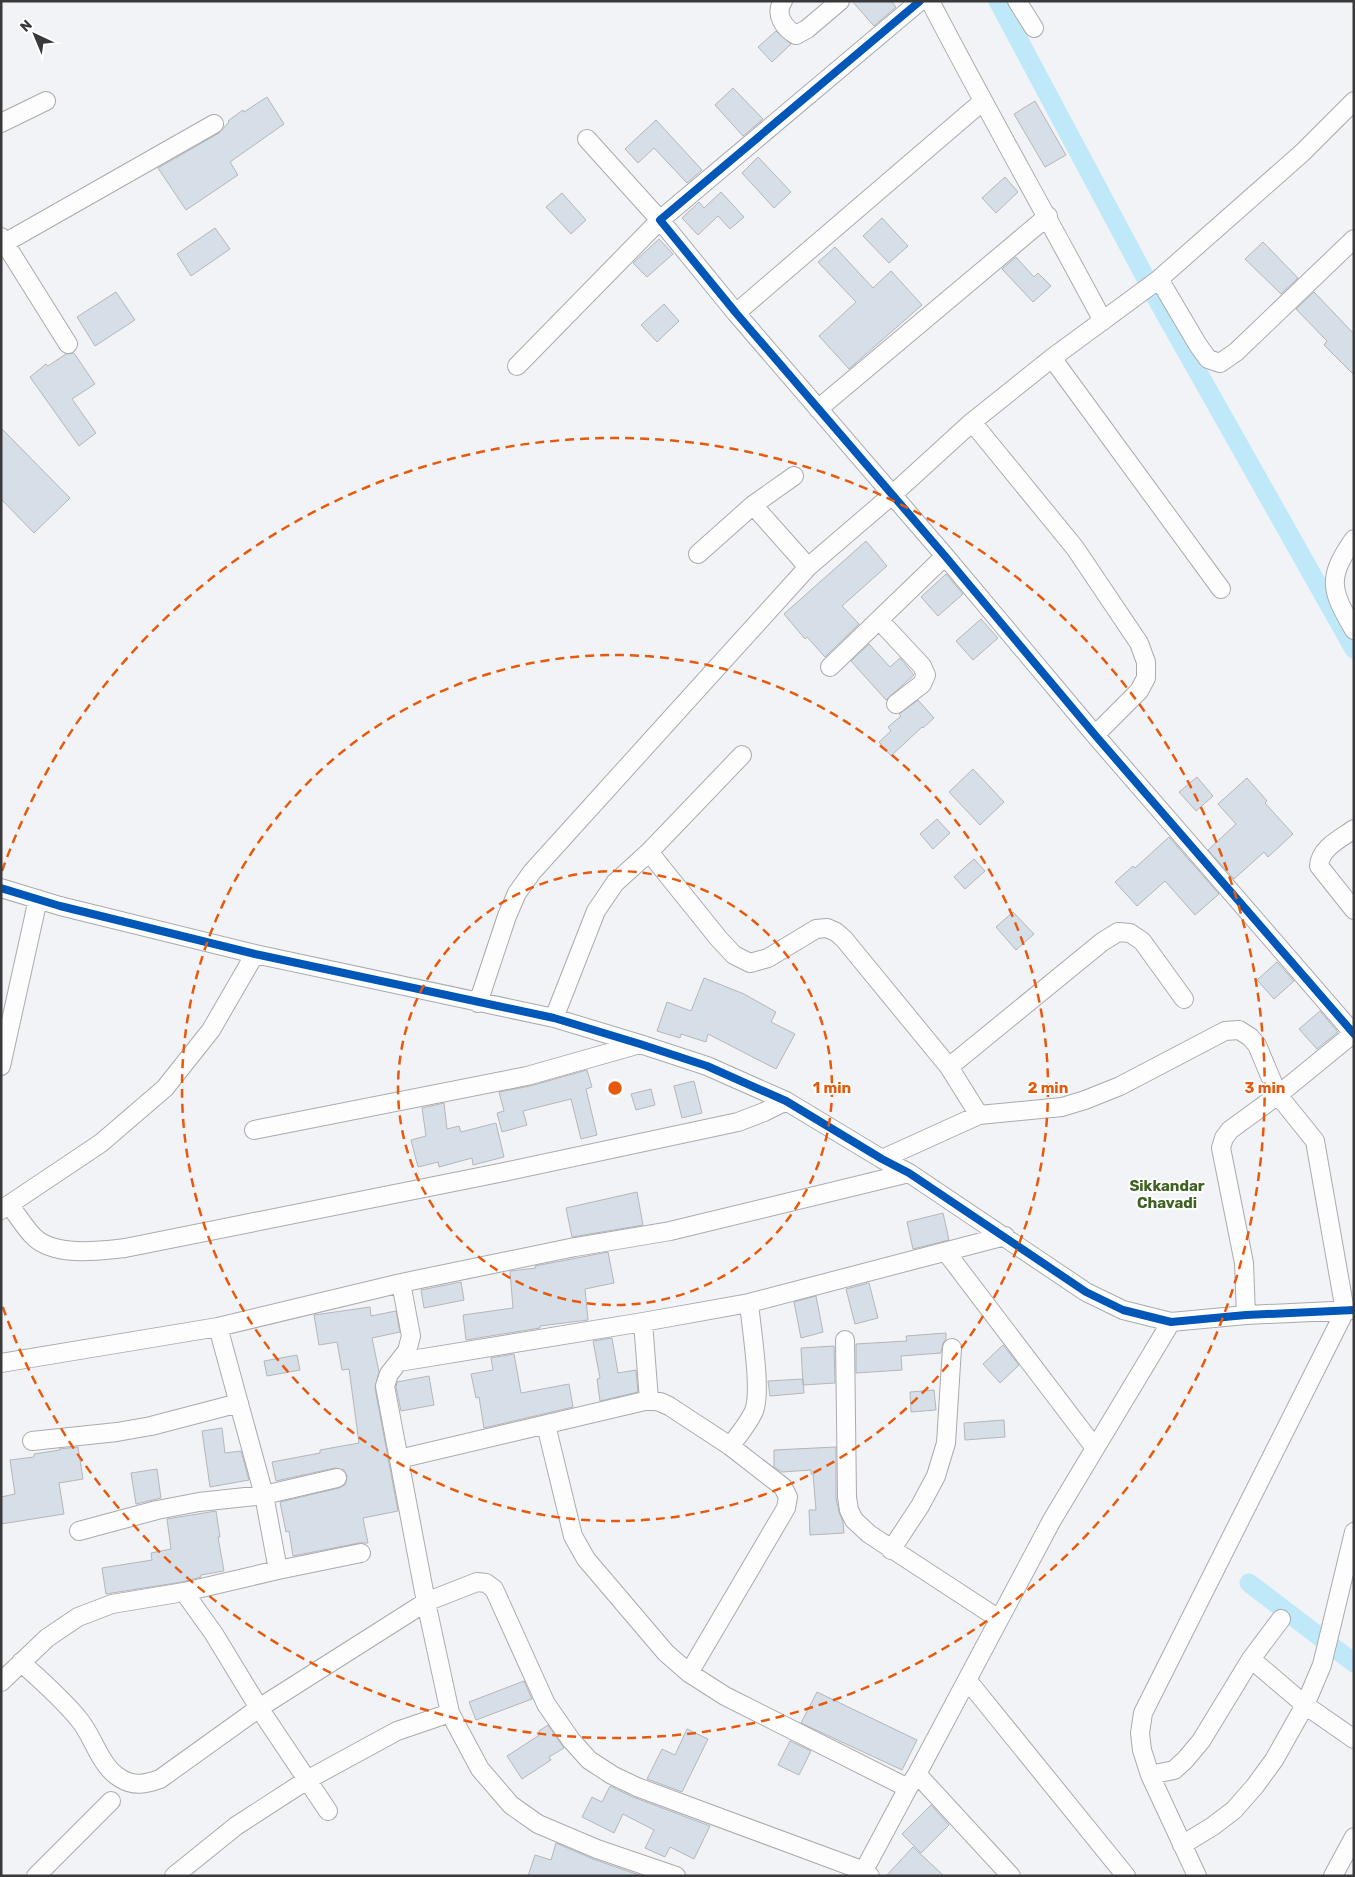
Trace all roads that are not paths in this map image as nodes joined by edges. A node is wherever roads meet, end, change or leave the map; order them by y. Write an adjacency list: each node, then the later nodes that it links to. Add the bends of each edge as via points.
1 (782, 1): 2 (street, via 778,10 780,16 796,35)
2 (840, 1)
3 (920, 1): 14 (street)
4 (930, 1): 8 (street)
5 (1017, 1): 6 (street)
6 (1034, 28)
7 (46, 101): 10 (street)
8 (982, 101): 13 (street); 18 (street)
9 (1354, 101): 17 (street, via 1302,153)
10 (1, 122)
11 (214, 124): 16 (street)
12 (587, 139): 14 (street)
13 (1048, 216): 19 (street); 23 (street)
14 (660, 220): 18 (street); 22 (street)
15 (1354, 239): 17 (street, via 1236,352 1220,363 1208,359)
16 (2, 242): 20 (street)
17 (1158, 280): 19 (street)
18 (736, 313): 23 (street)
19 (1103, 321): 21 (street)
20 (68, 344)
21 (1052, 358): 24 (street); 32 (street)
22 (517, 366)
23 (818, 409): 26 (street)
24 (972, 422): 26 (street); 37 (street, via 1075,548 1140,643 1146,662 1146,678 1139,691)
25 (794, 476): 27 (street)
26 (892, 495): 30 (street); 31 (street)
27 (753, 505): 29 (street); 31 (street)
28 (1354, 539): 34 (street, via 1334,576 1338,602)
29 (698, 554)
30 (945, 556): 33 (street); 37 (street)
31 (808, 567): 46 (street, via 532,872 517,893 507,916)
32 (1221, 589)
33 (879, 620): 35 (street); 36 (street, via 922,666 926,675 922,684)
34 (1354, 630)
35 (830, 667)
36 (896, 704)
37 (1095, 735): 48 (street)
38 (742, 755): 40 (street)
39 (1354, 829): 43 (street, via 1327,848 1319,858 1319,866)
40 (649, 852): 47 (street, via 615,883 596,911); 51 (street, via 718,939 734,955 750,963 768,958 816,928 836,932)
41 (1, 888): 42 (street)
42 (38, 899): 44 (street); 50 (street)
43 (1354, 910)
44 (255, 954): 46 (street); 58 (street, via 211,1030 165,1088 102,1143)
45 (1184, 999): 51 (street, via 1142,941 1130,933 1118,932)
46 (478, 1003): 47 (street)
47 (554, 1018): 49 (street)
48 (1354, 1034): 52 (street)
49 (640, 1044): 53 (street, via 707,1066); 55 (street, via 527,1076)
50 (1, 1066)
51 (949, 1067): 54 (street)
52 (1278, 1095): 54 (street, via 1257,1046 1239,1030 1225,1031 1120,1086 1085,1100 1062,1107); 63 (street, via 1315,1141); 64 (street, via 1230,1130 1221,1148 1244,1263)
53 (786, 1101): 56 (street); 58 (street, via 738,1122 125,1248 96,1251 46,1245)
54 (978, 1115): 56 (street)
55 (254, 1130)
56 (882, 1159): 57 (street)
57 (909, 1173): 59 (street); 61 (street, via 670,1231 575,1246)
58 (6, 1208)
59 (1005, 1236): 60 (street); 66 (street, via 1086,1292 1123,1310)
60 (946, 1252): 62 (street); 77 (street)
61 (401, 1283): 67 (street); 70 (street, via 411,1336 407,1351)
62 (749, 1303): 65 (street); 76 (street, via 758,1391 755,1409)
63 (1349, 1310): 64 (street); 99 (street, via 1143,1713 1141,1742)
64 (1246, 1315): 66 (street)
65 (643, 1322): 70 (street); 72 (street)
66 (1172, 1322): 77 (street)
67 (218, 1327): 71 (street); 73 (street)
68 (845, 1340): 83 (street, via 848,1510 860,1527)
69 (952, 1348): 83 (street, via 946,1443 936,1476)
70 (399, 1362): 78 (street, via 389,1374 386,1386)
71 (1, 1363)
72 (649, 1400): 74 (street); 76 (street, via 669,1406)
73 (238, 1403): 75 (street, via 151,1426); 80 (street)
74 (546, 1424): 78 (street); 92 (street, via 571,1530 586,1559 666,1652)
75 (32, 1441)
76 (730, 1446): 92 (street, via 783,1487 788,1497 781,1516)
77 (1095, 1448): 89 (street)
78 (399, 1459): 87 (street)
79 (337, 1478): 80 (street)
80 (264, 1495): 81 (street, via 157,1510); 85 (street)
81 (79, 1531)
82 (1354, 1532): 95 (street, via 1322,1665)
83 (891, 1550): 89 (street)
84 (361, 1553): 85 (street)
85 (278, 1570): 86 (street)
86 (184, 1592): 91 (street, via 112,1604 78,1617 47,1638); 96 (street, via 214,1634)
87 (426, 1602): 96 (street); 97 (street); 106 (street, via 476,1582 486,1583 494,1589 546,1704 589,1760 612,1775 637,1788)
88 (1281, 1618): 90 (street)
89 (999, 1619): 93 (street)
90 (1250, 1659): 95 (street); 99 (street, via 1201,1741 1185,1760 1174,1770)
91 (21, 1662): 94 (street); 96 (street, via 81,1722 118,1778 131,1783 144,1784 160,1779)
92 (689, 1673): 101 (street, via 725,1696)
93 (968, 1681): 101 (street); 111 (street)
94 (1, 1682)
95 (1304, 1705): 98 (street); 105 (street, via 1274,1760 1255,1786 1234,1810)
96 (258, 1708): 100 (street)
97 (450, 1713): 100 (street, via 397,1731); 109 (street, via 480,1769 511,1805 538,1824 597,1849)
98 (1354, 1739)
99 (1150, 1775): 105 (street)
100 (307, 1780): 103 (street); 108 (street, via 236,1826)
101 (912, 1781): 106 (street); 110 (street)
102 (111, 1801): 107 (street)
103 (328, 1811)
104 (1354, 1837): 113 (street)
105 (1182, 1845): 112 (street)
106 (865, 1874)
107 (36, 1876)
108 (174, 1876)
109 (676, 1876)
110 (1011, 1876)
111 (1126, 1876)
112 (1197, 1876)
113 (1333, 1876)

